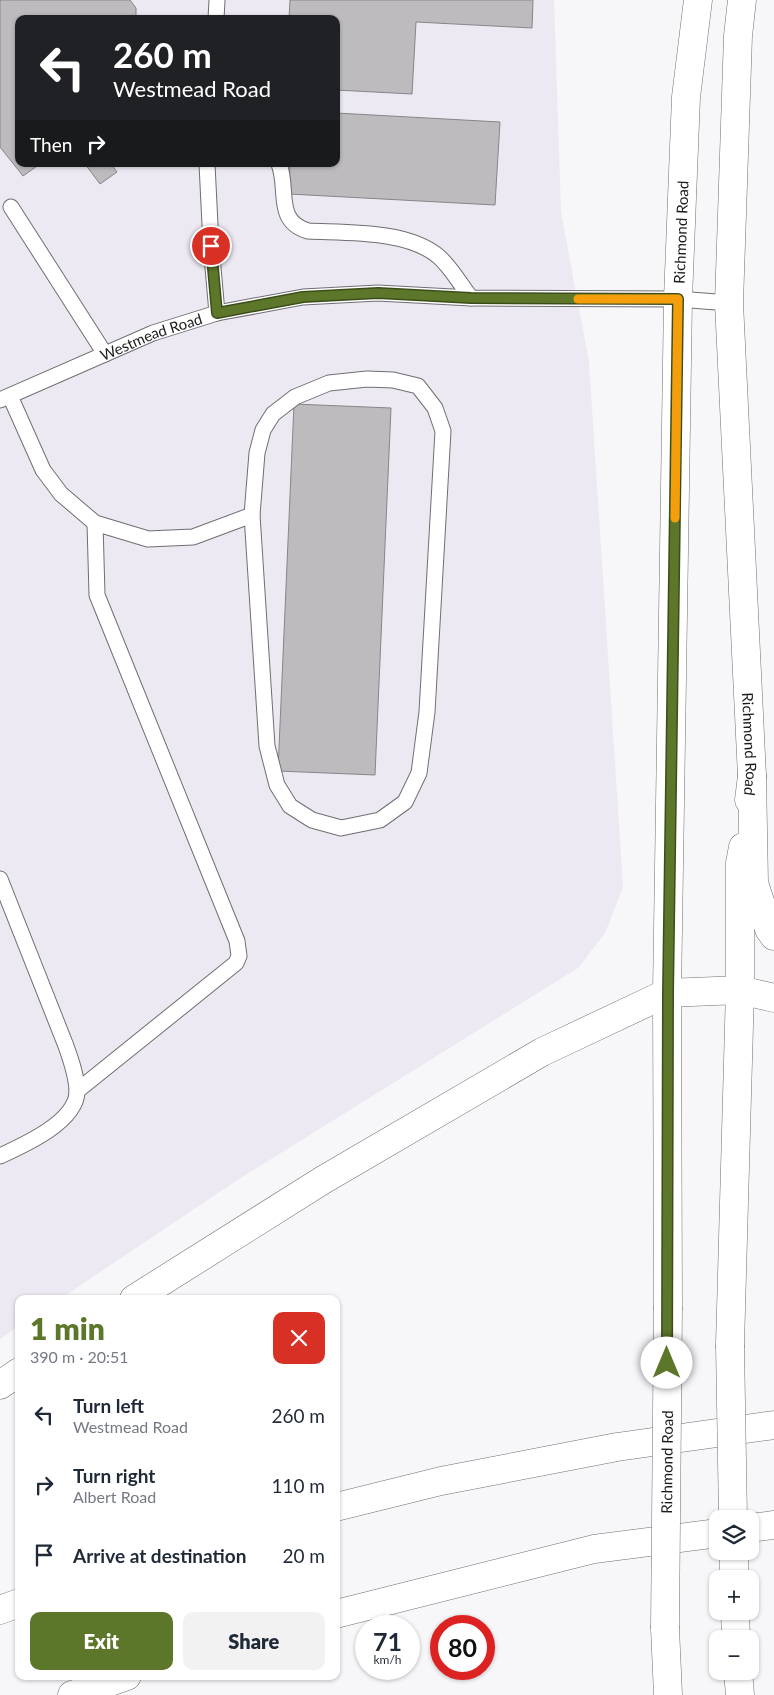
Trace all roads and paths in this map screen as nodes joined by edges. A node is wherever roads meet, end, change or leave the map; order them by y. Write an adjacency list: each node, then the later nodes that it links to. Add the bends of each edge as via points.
1 (217, 0): 4 (lane)
2 (698, 0): 9 (highway, Richmond Road, via 686,97)
3 (742, 0): 10 (highway, Richmond Road, via 738,36)
4 (216, 15)
5 (207, 167): 11 (lane)
6 (279, 167): 8 (lane, via 288,218 301,229 414,241 439,257)
7 (11, 207): 12 (lane)
8 (471, 298): 9 (lane, Westmead Road); 11 (lane, Westmead Road, via 378,293 303,297)
9 (678, 299): 10 (lane, Westmead Road); 20 (highway, Richmond Road)
10 (730, 303): 16 (highway, Richmond Road)
11 (217, 313): 12 (lane, Westmead Road, via 154,333)
12 (105, 354): 13 (lane, Westmead Road)
13 (5, 398): 15 (lane, via 43,470 61,494)
14 (252, 515): 14 (lane, via 267,746 277,785 290,806 312,820 341,828 380,820 405,802 419,773 427,712 443,431 435,408 418,386 393,380 367,379 329,384 294,397 273,414 263,430 257,453); 15 (lane, via 192,537 148,539)
15 (95, 523): 22 (lane, via 97,596 240,948 236,962)
16 (752, 776): 18 (highway, via 754,883); 19 (highway, Richmond Road, via 740,862)
17 (0, 879): 22 (lane, via 66,1046)
18 (774, 936)
19 (740, 990): 20 (highway); 21 (highway); 29 (highway, Richmond Road, bridge, via 730,1345)
20 (668, 993): 24 (highway, via 542,1052 323,1180); 39 (highway, Richmond Road, bridge, via 665,1628)
21 (774, 998)
22 (77, 1091): 23 (lane, via 71,1110 44,1134)
23 (0, 1156)
24 (140, 1295)
25 (15, 1375): 26 (highway)
26 (0, 1385)
27 (774, 1425): 28 (highway, via 616,1447 441,1481)
28 (340, 1506)
29 (733, 1510)
30 (774, 1525): 31 (highway)
31 (759, 1527)
32 (709, 1534): 35 (highway, via 594,1549)
33 (15, 1604): 34 (highway)
34 (0, 1610)
35 (340, 1613)
36 (115, 1680): 38 (highway)
37 (739, 1680): 40 (highway)
38 (72, 1695)
39 (668, 1695)
40 (740, 1695)

